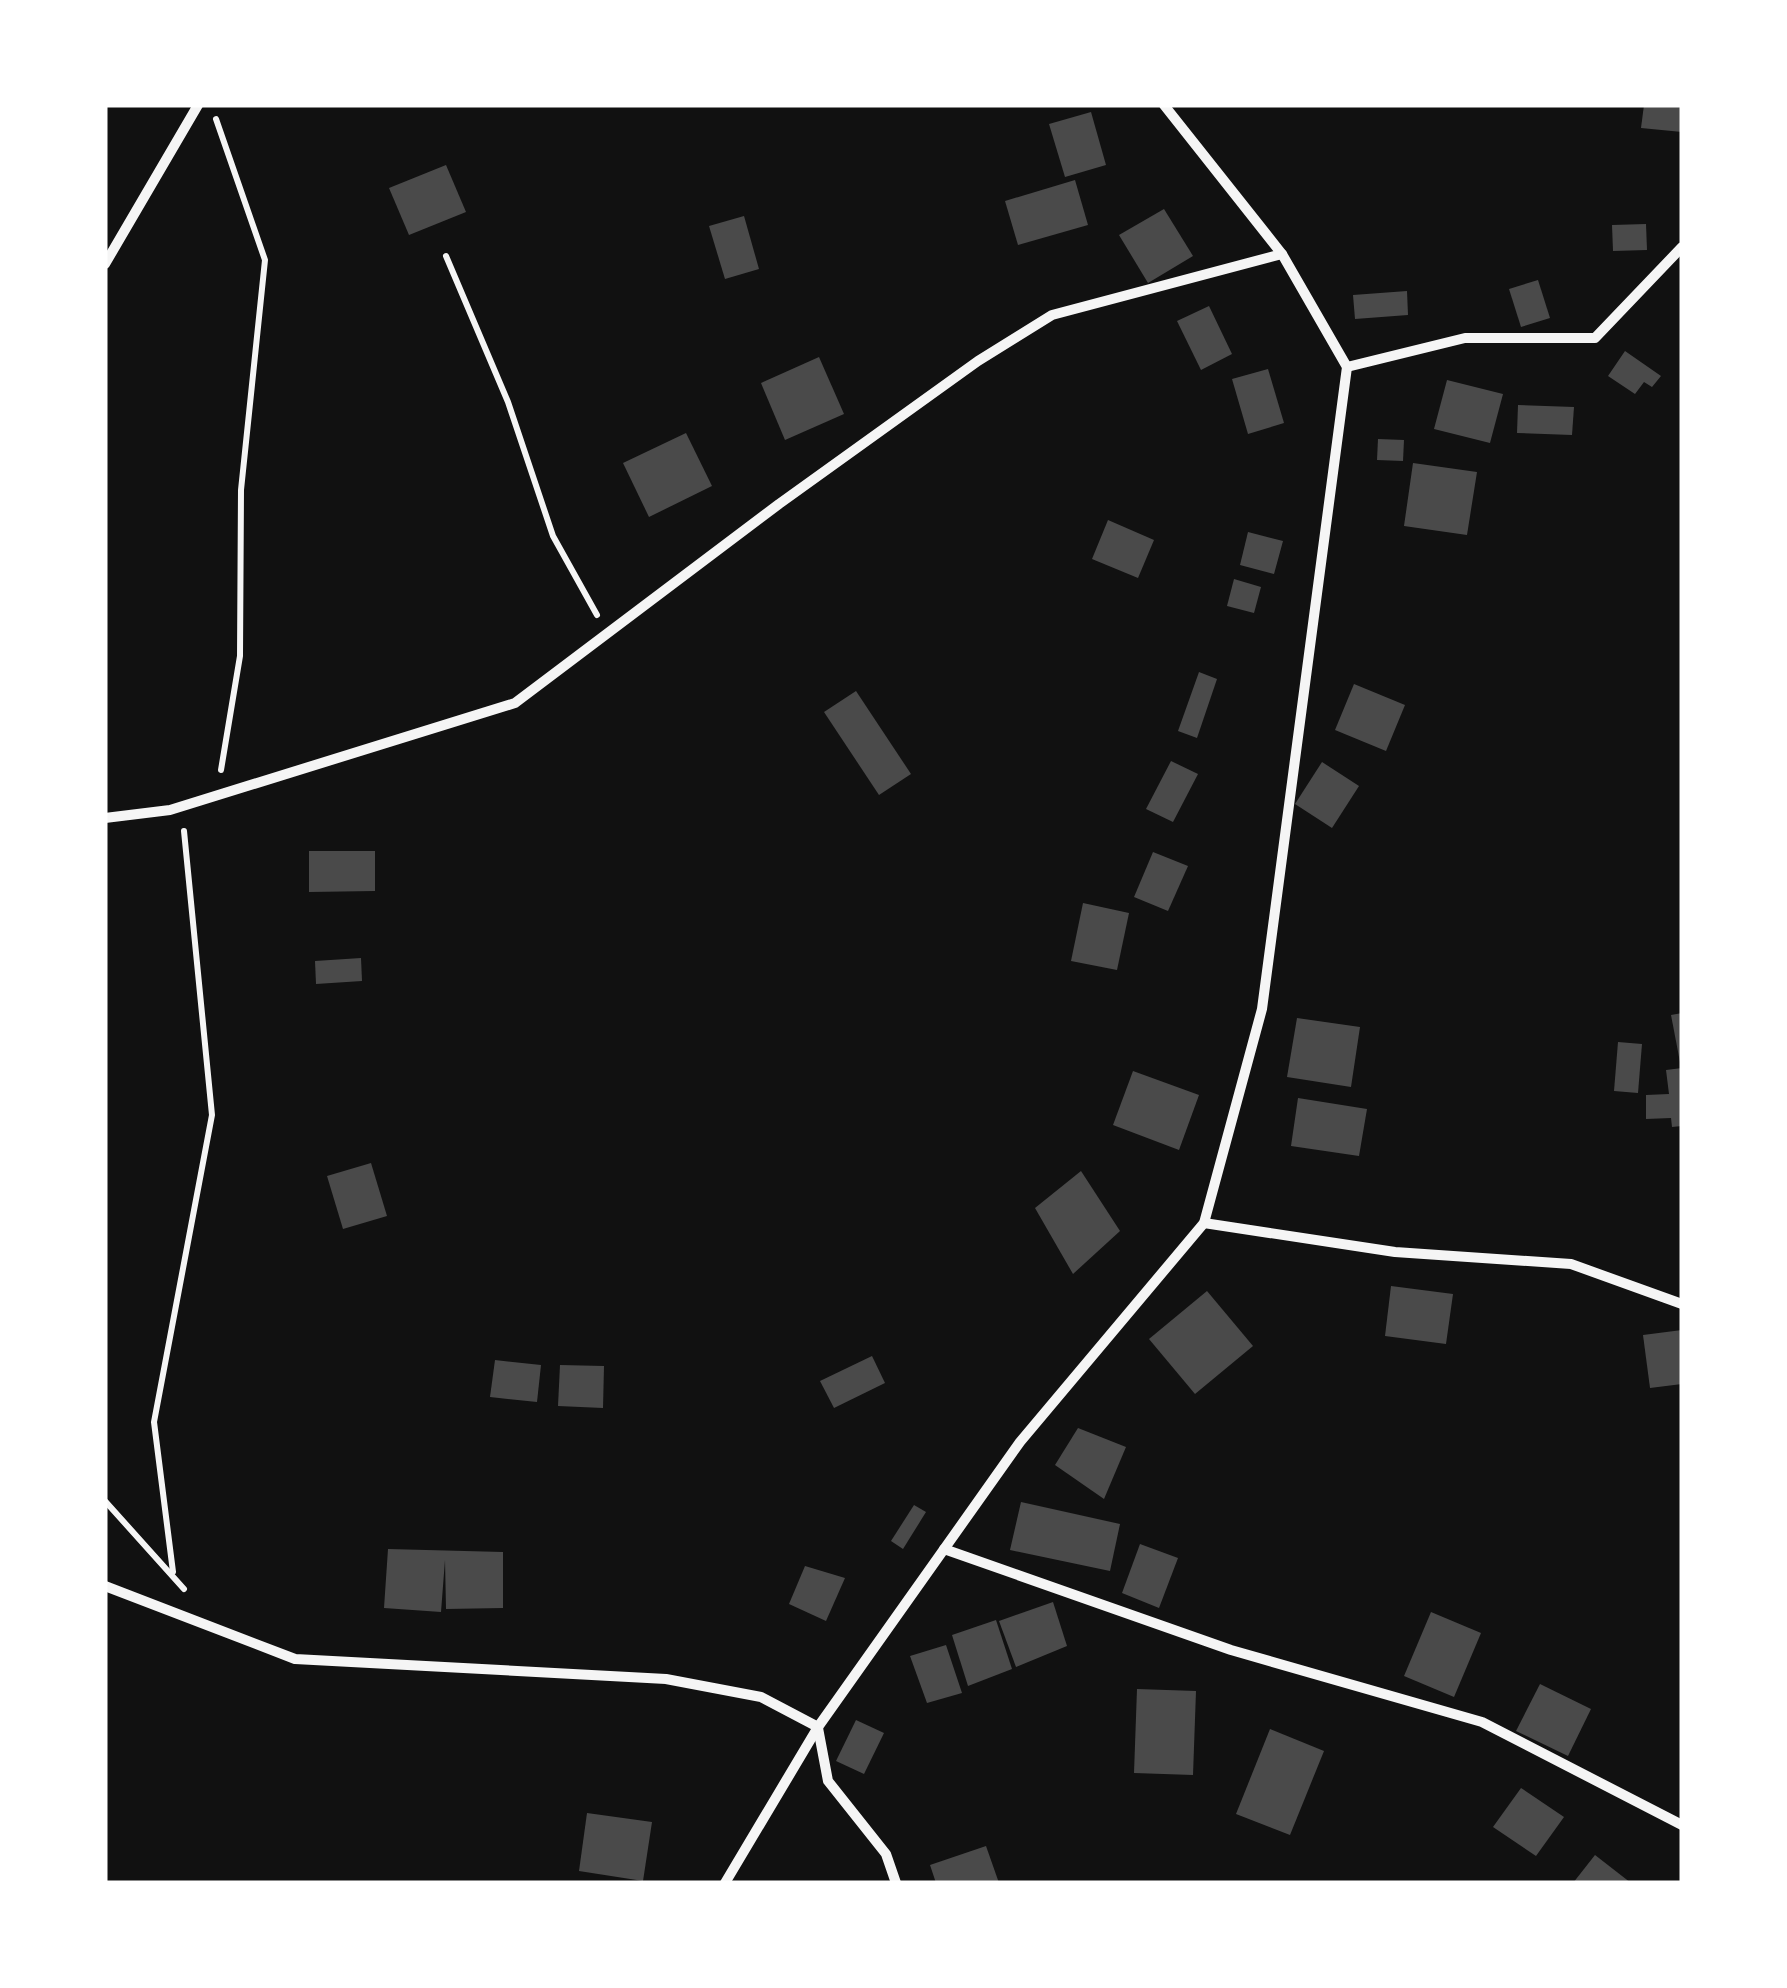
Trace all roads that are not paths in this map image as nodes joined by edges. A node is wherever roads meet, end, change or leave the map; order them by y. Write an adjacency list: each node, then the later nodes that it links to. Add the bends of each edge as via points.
1 (198, 105): 5 (street)
2 (1164, 105): 4 (street)
3 (1682, 247): 6 (street, via 1594,338 1465,338)
4 (1282, 254): 6 (street); 7 (street, via 1052,315 963,372 515,703 182,807)
5 (105, 264)
6 (1347, 367): 8 (street, via 1262,1009)
7 (105, 818)
8 (1204, 1223): 9 (street, via 1395,1252 1572,1264); 10 (street, via 1020,1442)
9 (1682, 1304)
10 (944, 1549): 12 (street); 13 (street, via 1231,1650 1482,1722)
11 (105, 1586): 12 (street, via 295,1659 666,1679 761,1697)
12 (818, 1727): 14 (street); 15 (street, via 828,1781 886,1854)
13 (1682, 1824)
14 (726, 1883)
15 (896, 1883)

